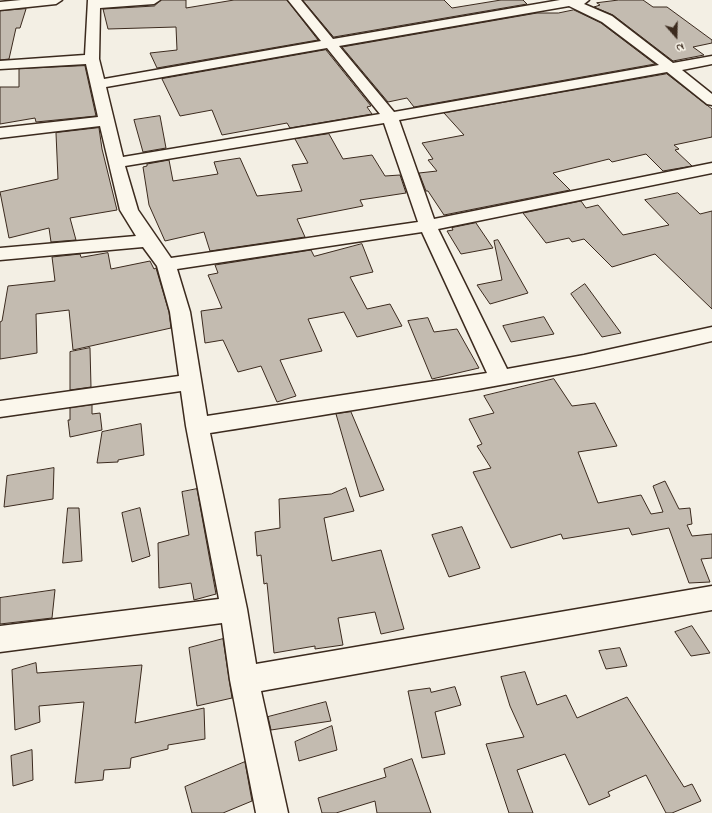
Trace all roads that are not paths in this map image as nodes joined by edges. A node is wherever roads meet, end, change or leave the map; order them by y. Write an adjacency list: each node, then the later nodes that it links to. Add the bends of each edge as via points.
1 (56, 0): 7 (street)
2 (154, 0): 6 (street)
3 (294, 0): 8 (street)
4 (583, 0): 5 (street)
5 (567, 1): 8 (street); 12 (street, via 607,20)
6 (94, 2): 9 (street)
7 (0, 6)
8 (330, 45): 13 (street); 15 (street)
9 (92, 59): 11 (street); 13 (street)
10 (712, 60): 12 (street)
11 (0, 65)
12 (670, 66): 14 (street); 15 (street)
13 (97, 84): 16 (street)
14 (712, 101)
15 (390, 117): 18 (street); 20 (street)
16 (106, 121): 17 (street); 18 (street)
17 (0, 133)
18 (116, 163): 21 (street, via 129,210)
19 (712, 168): 20 (street)
20 (428, 226): 23 (street); 25 (street)
21 (148, 241): 22 (street); 23 (street)
22 (0, 254)
23 (166, 265): 26 (street, via 180,312)
24 (712, 334): 25 (street, via 639,353)
25 (500, 378): 28 (street)
26 (189, 382): 27 (street); 28 (street)
27 (0, 409)
28 (196, 426): 30 (street)
29 (712, 598): 32 (street)
30 (234, 609): 31 (street); 32 (street)
31 (0, 639)
32 (244, 680): 33 (street)
33 (272, 813)

